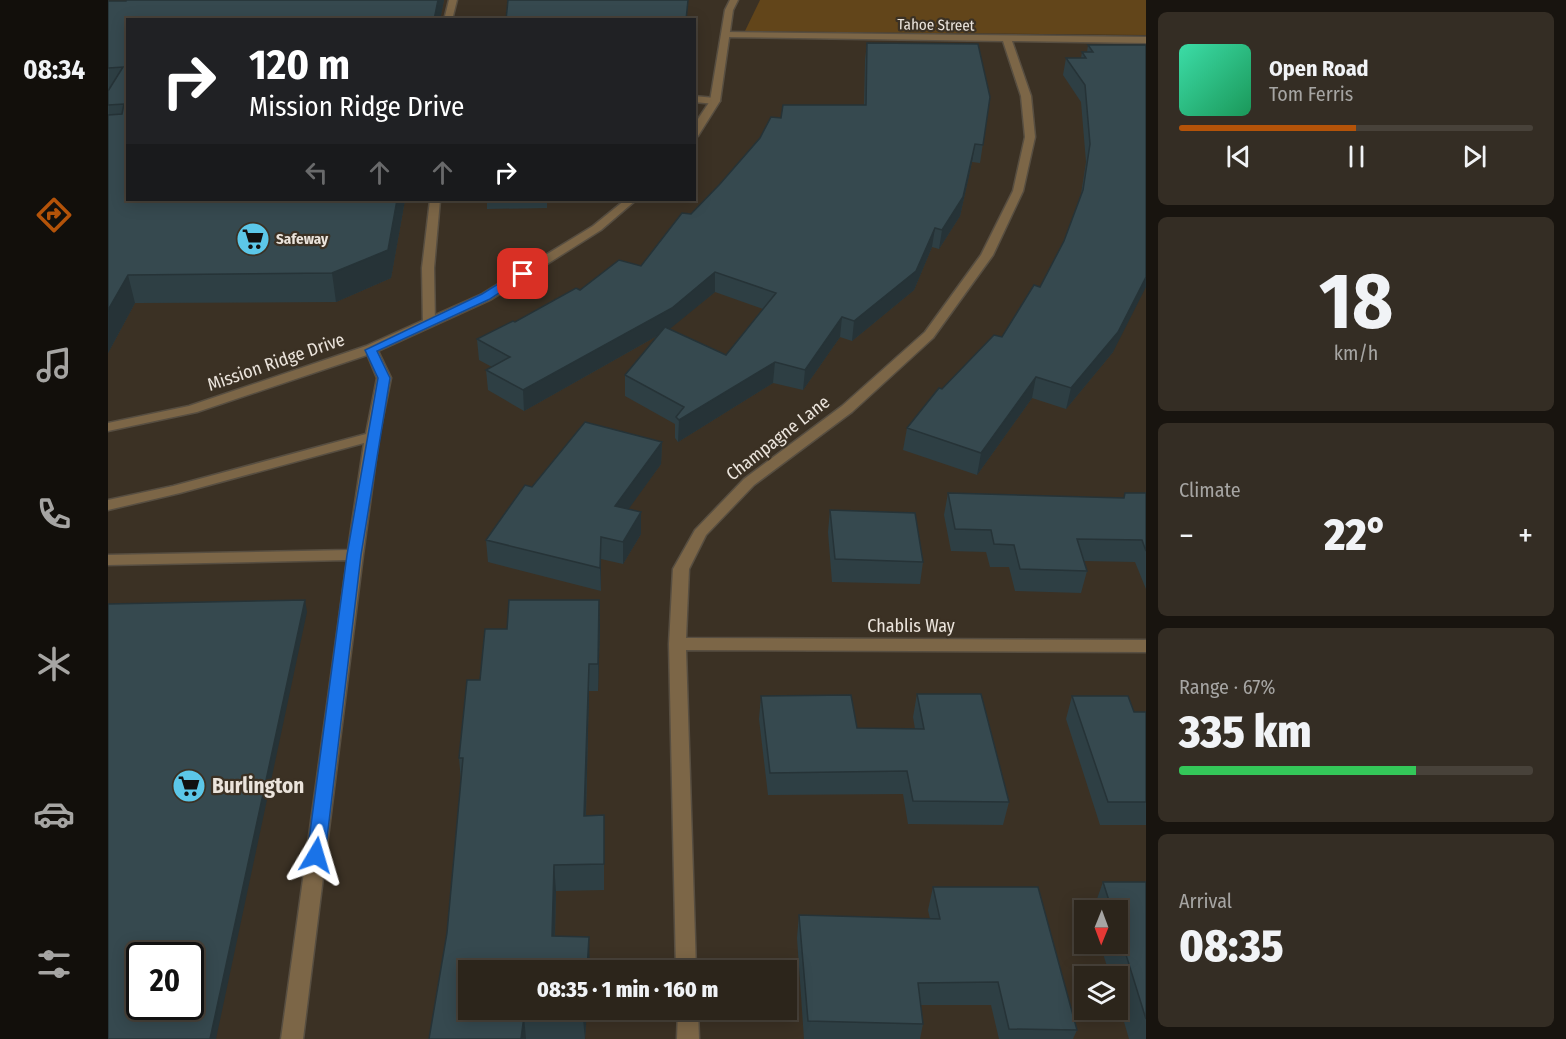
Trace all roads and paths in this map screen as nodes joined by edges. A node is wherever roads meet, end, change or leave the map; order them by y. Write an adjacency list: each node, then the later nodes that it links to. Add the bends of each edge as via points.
1 (453, 0): 3 (street)
2 (734, 0): 4 (street)
3 (448, 18)
4 (726, 35): 5 (street, Tahoe Street); 8 (street)
5 (1007, 39): 6 (street, Tahoe Street); 19 (street, Champagne Lane, via 1026,96 1030,137 1018,191 987,255 929,335 847,409 749,482 700,533 681,569)
6 (1146, 40)
7 (696, 99): 8 (street)
8 (715, 101): 9 (street)
9 (696, 131)
10 (435, 201): 12 (street, via 428,268)
11 (630, 201): 12 (street, Mission Ridge Drive, via 597,228 486,297)
12 (429, 322): 13 (street, Mission Ridge Drive)
13 (370, 350): 14 (street, Mission Ridge Drive, via 192,410); 15 (street, via 384,378)
14 (108, 428)
15 (372, 438): 16 (street); 17 (street)
16 (108, 505)
17 (354, 555): 18 (street); 23 (street)
18 (108, 560)
19 (677, 644): 20 (street, Chablis Way); 21 (street, Champagne Lane)
20 (1146, 646)
21 (686, 960)
22 (687, 1020): 24 (street)
23 (292, 1039)
24 (688, 1039)

